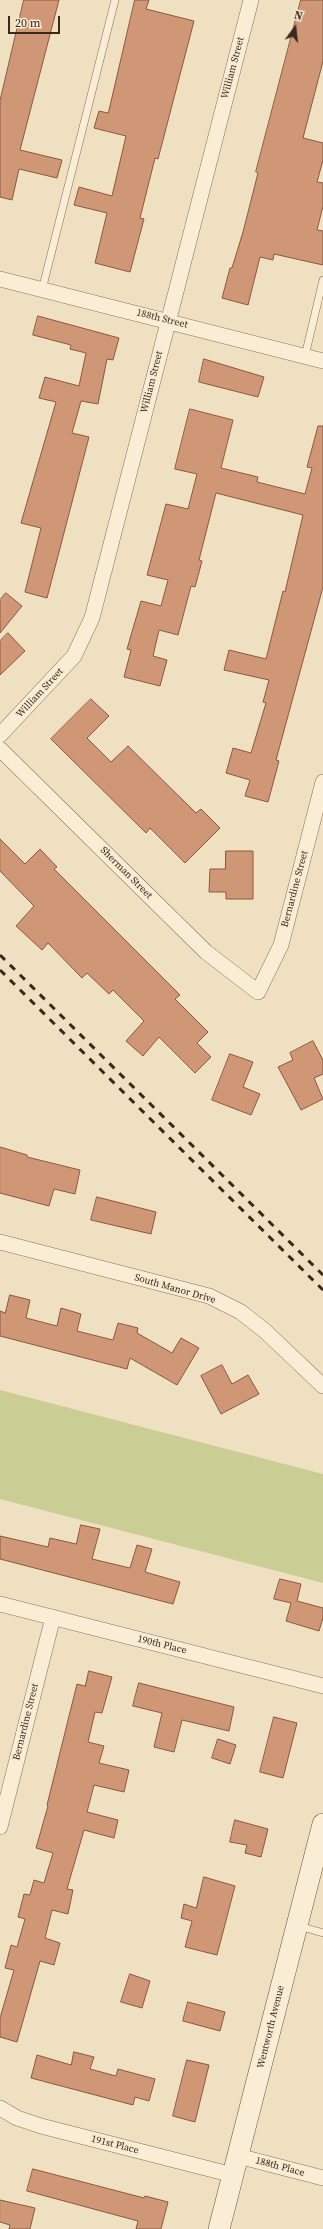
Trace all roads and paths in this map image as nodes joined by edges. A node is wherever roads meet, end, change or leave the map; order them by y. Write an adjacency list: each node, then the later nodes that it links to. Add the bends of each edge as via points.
1 (115, 0): 5 (lane)
2 (251, 0): 6 (street, William Street)
3 (0, 279): 5 (street, 188th Street)
4 (323, 280): 7 (lane)
5 (42, 290): 6 (street, 188th Street)
6 (168, 320): 7 (street, 188th Street); 9 (street, William Street, via 92,618 74,656)
7 (304, 356): 8 (street, 188th Street)
8 (323, 360)
9 (0, 735)
10 (0, 749): 12 (street, Sherman Street, via 206,952)
11 (323, 782): 12 (street, Bernardine Street, via 281,945)
12 (258, 992)
13 (0, 1242): 14 (street, South Manor Drive, via 209,1296 241,1312 259,1326)
14 (323, 1386)
15 (0, 1604): 16 (street, 190th Place)
16 (53, 1617): 17 (street, 190th Place); 18 (street, Bernardine Street)
17 (323, 1686)
18 (1, 1820)
19 (323, 1824): 20 (street, Wentworth Avenue)
20 (297, 1926): 21 (lane); 23 (street, Wentworth Avenue)
21 (323, 1933)
22 (0, 2108): 23 (street, 191st Place, via 16,2118 41,2126)
23 (235, 2166): 24 (street, 188th Place); 25 (street, Wentworth Avenue)
24 (323, 2178)
25 (219, 2229)

